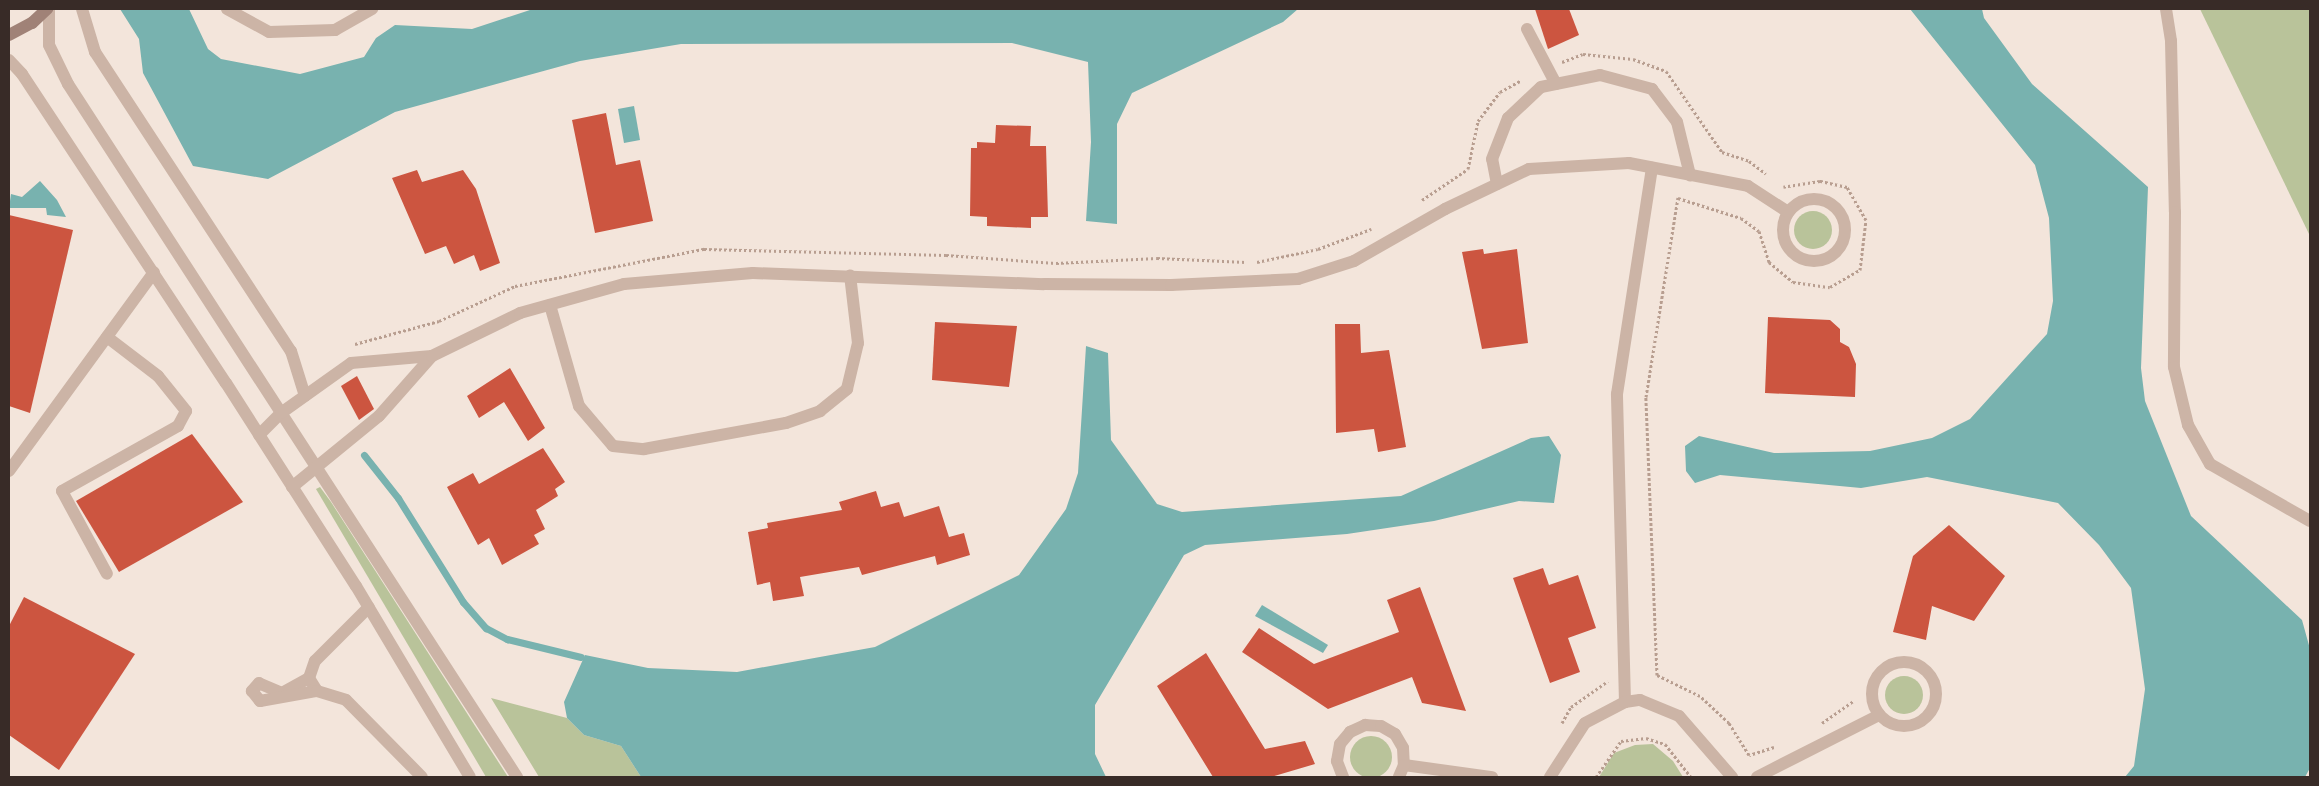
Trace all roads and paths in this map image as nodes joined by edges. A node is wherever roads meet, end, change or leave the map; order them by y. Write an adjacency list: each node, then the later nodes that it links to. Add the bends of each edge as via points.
1 (48, 9): 7 (street, via 32,23); 26 (street, via 49,45 68,84)
2 (82, 9): 25 (street, via 95,52 291,351)
3 (227, 9): 4 (street, via 268,32 335,30)
4 (372, 9)
5 (2166, 9): 31 (street, via 2171,41 2175,212 2174,367 2188,425 2210,464)
6 (1527, 29): 9 (street)
7 (9, 35)
8 (9, 60): 19 (street)
9 (1546, 68): 10 (street); 13 (path, via 1583,54 1632,59 1666,71 1722,152 1749,161); 16 (path, via 1500,92 1478,121 1468,169)
10 (1556, 84): 12 (street, via 1600,75 1652,89 1677,122); 15 (street, via 1541,87 1508,118 1492,159)
11 (1652, 168): 12 (street); 15 (street, via 1630,163 1529,169); 37 (street, via 1617,394)
12 (1690, 175): 17 (street, via 1748,186)
13 (1770, 177)
14 (1776, 182): 40 (path, via 1783,187 1820,181 1847,187 1866,220 1860,270 1830,287 1793,282 1768,262 1759,231 1741,218 1678,198 1646,397 1657,675 1700,696 1729,723 1749,755)
15 (1497, 184): 20 (street, via 1354,261 1298,279 1171,285 1044,284)
16 (1419, 202)
17 (1788, 212): 17 (street, via 1782,227 1785,244 1796,256 1812,261 1827,258 1839,247 1845,232 1842,216 1831,204 1816,198 1800,202)
18 (1378, 227): 23 (path, via 1318,249 1255,262 1157,258 1056,263 946,255 704,249 515,286 439,321)
19 (154, 272): 22 (street); 27 (street)
20 (850, 275): 21 (street, via 753,273 624,284); 21 (street, via 858,343 846,389 820,411 786,423 644,449 612,446 580,406)
21 (550, 305): 24 (street, via 520,313)
22 (107, 337): 29 (street); 32 (street, via 158,376 186,410 178,426 62,491)
23 (351, 347)
24 (432, 356): 25 (street, via 351,363); 28 (street, via 380,416)
25 (305, 396): 26 (street)
26 (281, 413): 27 (street); 28 (street)
27 (260, 435): 30 (street)
28 (318, 470): 30 (street); 44 (street)
29 (9, 471)
30 (292, 487): 33 (street)
31 (2310, 521)
32 (107, 574)
33 (369, 607): 34 (street, via 315,661); 43 (street)
34 (309, 678): 35 (street); 35 (street, via 282,693 260,683 252,691 260,701)
35 (316, 691): 42 (street, via 346,700)
36 (1854, 700): 39 (path)
37 (1625, 702): 48 (street, via 1585,723); 51 (street, via 1640,700 1679,716)
38 (1879, 715): 38 (street, via 1902,725 1925,718 1935,705 1936,688 1929,672 1915,663 1898,662 1883,668 1873,682 1872,699); 52 (street)
39 (1815, 727)
40 (1782, 744)
41 (1404, 764): 45 (street, via 1403,748 1395,734 1381,726 1365,725 1350,732 1340,744 1337,761); 46 (street); 47 (street)
42 (422, 777)
43 (470, 777)
44 (517, 777)
45 (1343, 777)
46 (1399, 777)
47 (1492, 777)
48 (1550, 777)
49 (1596, 777): 50 (path, via 1621,741 1646,738 1665,744)
50 (1691, 777)
51 (1732, 777)
52 (1757, 777)

